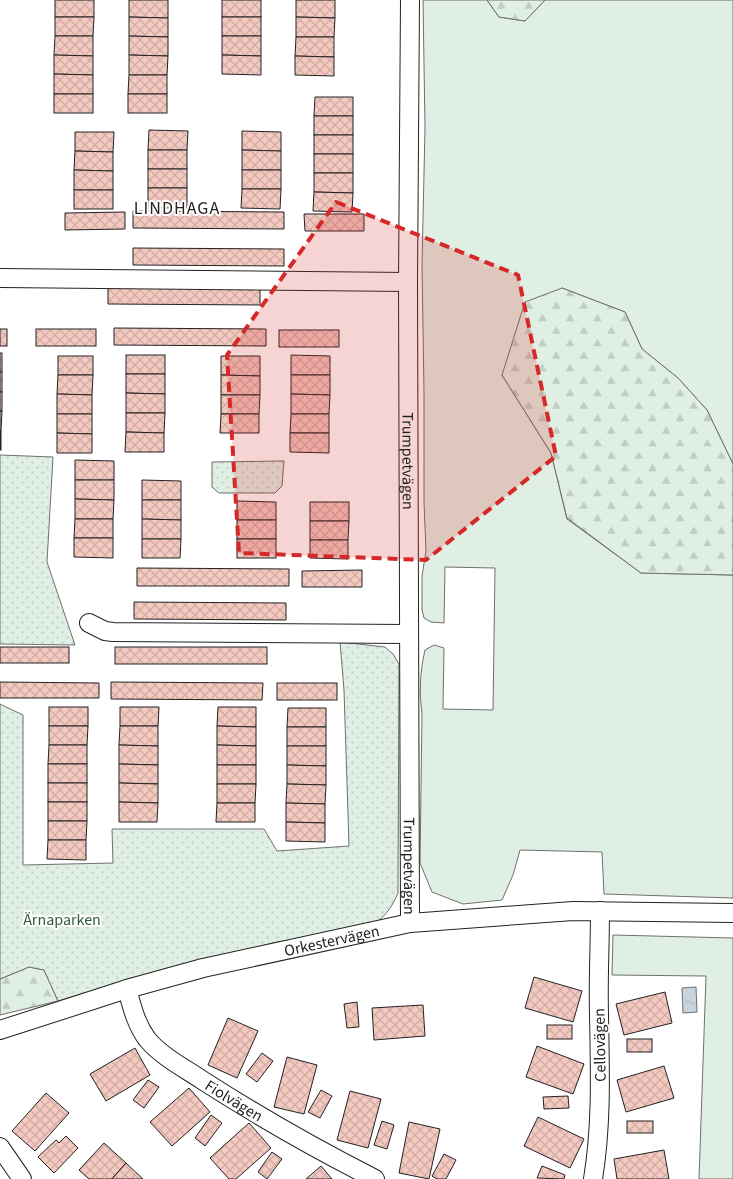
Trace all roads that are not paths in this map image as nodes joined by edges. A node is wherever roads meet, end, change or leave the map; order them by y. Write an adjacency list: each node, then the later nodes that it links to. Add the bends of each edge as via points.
1 (410, 0): 3 (street, Trumpetvägen)
2 (0, 278): 3 (street)
3 (408, 282): 5 (street, Trumpetvägen)
4 (89, 624): 5 (street, via 113,632)
5 (409, 634): 8 (street, Trumpetvägen)
6 (600, 911): 7 (street, Orkestervägen); 8 (street, Orkestervägen); 14 (street, Cellovägen, via 600,1104)
7 (733, 913)
8 (410, 923): 9 (street, Orkestervägen, via 203,968)
9 (127, 989): 10 (street, Orkestervägen); 13 (street, Fiolvägen, via 136,1021 146,1038 165,1055 314,1148)
10 (0, 1030)
11 (0, 1147): 12 (street)
12 (22, 1179)
13 (375, 1179)
14 (593, 1179)

